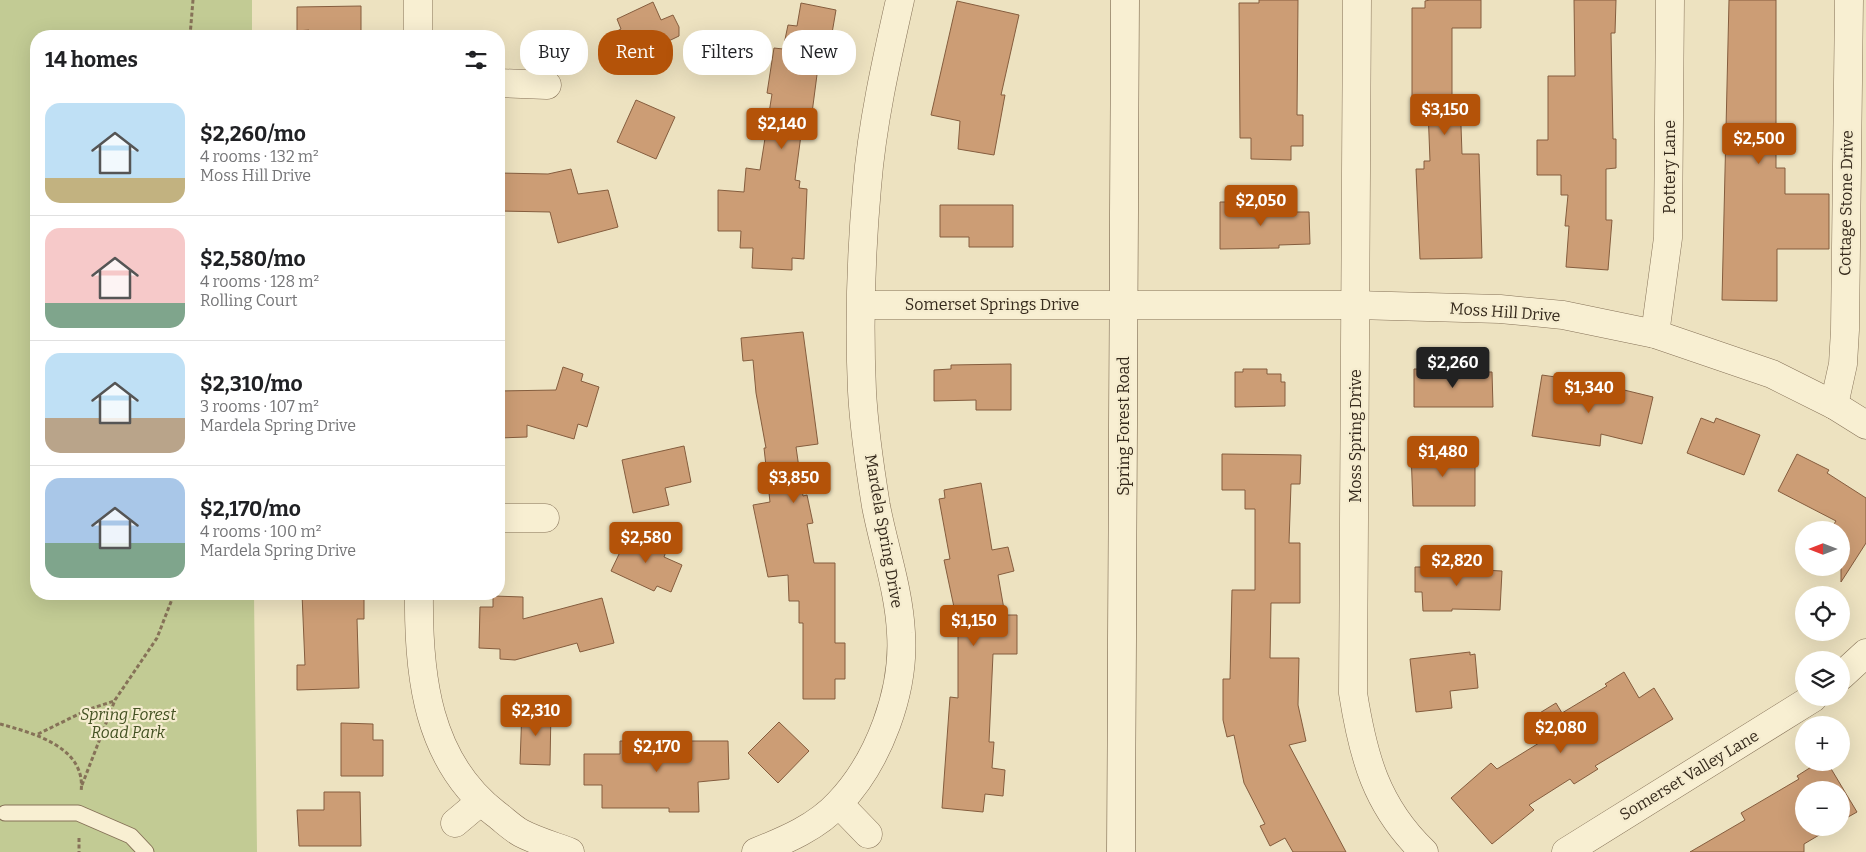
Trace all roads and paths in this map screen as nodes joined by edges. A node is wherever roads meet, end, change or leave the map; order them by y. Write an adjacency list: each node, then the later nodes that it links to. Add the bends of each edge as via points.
1 (193, 0): 8 (path)
2 (418, 0): 9 (street)
3 (900, 0): 13 (street, Mardela Spring Drive, via 871,149)
4 (1125, 0): 12 (street, Spring Forest Road)
5 (1357, 0): 14 (street, Moss Spring Drive)
6 (1670, 0): 15 (street, Pottery Lane, via 1668,238)
7 (1849, 0): 16 (street, Cottage Stone Drive, via 1845,330 1843,364)
8 (190, 30)
9 (418, 30)
10 (505, 84): 11 (street)
11 (547, 85)
12 (1123, 304): 13 (street, Somerset Springs Drive); 14 (street, Moss Hill Drive); 38 (street, Spring Forest Road)
13 (862, 305): 30 (street, Mardela Spring Drive, via 862,392 876,506 897,602 901,662 897,690 873,756)
14 (1356, 305): 15 (street, Moss Hill Drive, via 1500,309 1563,315); 39 (street, Moss Spring Drive, via 1353,692 1371,775 1392,813)
15 (1655, 334): 16 (street, Moss Hill Drive, via 1772,374)
16 (1834, 405): 17 (street, Moss Hill Drive)
17 (1866, 425)
18 (505, 518): 19 (street)
19 (545, 518)
20 (172, 600): 24 (path, via 157,638)
21 (419, 600): 29 (street, via 422,670 431,717 447,758)
22 (1866, 653): 23 (street)
23 (1850, 668)
24 (115, 700): 27 (path); 28 (path)
25 (1800, 706): 40 (street, Somerset Valley Lane)
26 (0, 724): 27 (path)
27 (38, 734): 28 (path, via 71,758)
28 (82, 785): 31 (path)
29 (480, 802): 33 (street); 36 (street, via 520,832)
30 (839, 804): 34 (street); 37 (street, Mardela Spring Drive, via 798,835)
31 (78, 813): 32 (lane); 35 (lane, via 131,836)
32 (5, 814)
33 (455, 822)
34 (868, 834)
35 (146, 852)
36 (570, 852)
37 (756, 852)
38 (1121, 852)
39 (1424, 852)
40 (1566, 852)

